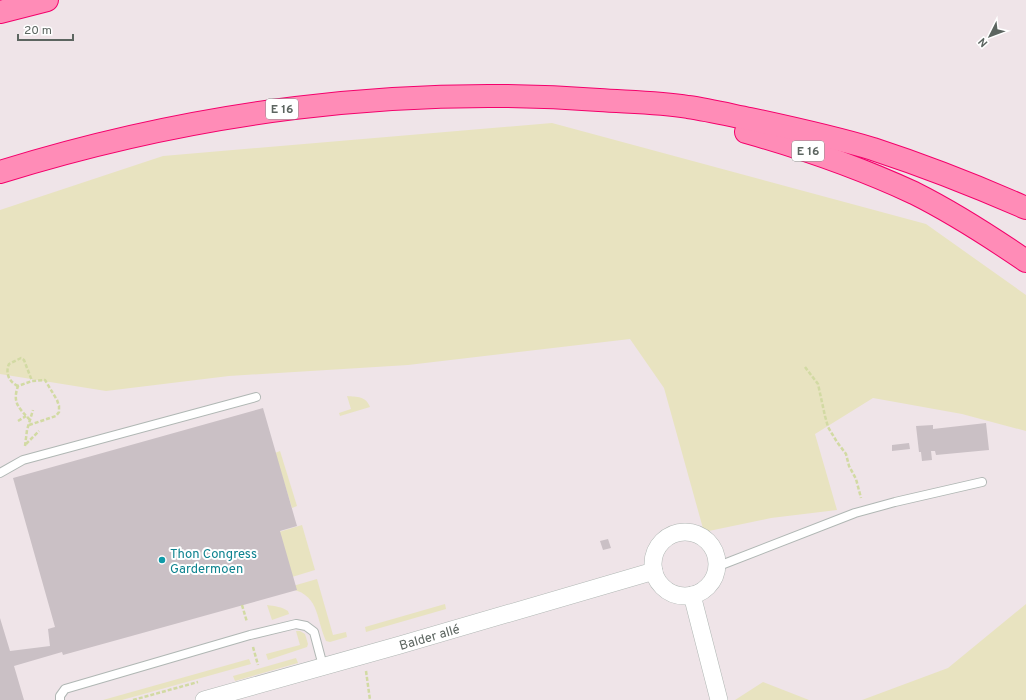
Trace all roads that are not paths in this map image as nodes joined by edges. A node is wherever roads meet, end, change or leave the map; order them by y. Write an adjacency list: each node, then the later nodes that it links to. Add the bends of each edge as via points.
1 (47, 0): 2 (highway)
2 (0, 12)
3 (570, 98): 4 (highway, E 16, via 398,98 277,110 145,133 84,147); 5 (highway, E 16, via 686,107 823,135 917,164); 6 (highway, E 16, via 728,127 814,153 915,194)
4 (0, 172)
5 (1026, 208)
6 (1026, 261)
7 (256, 397): 8 (lane, via 23,460)
8 (0, 473)
9 (982, 482): 10 (lane, via 863,511)
10 (716, 568): 11 (street, via 715,553 710,544 702,537 681,532 671,535 656,549 653,558); 12 (street, via 710,584 702,592)
11 (654, 570): 12 (street, via 656,579 671,593 681,596); 13 (street, Balder allé)
12 (692, 595): 16 (street)
13 (323, 666): 14 (lane, via 314,632 306,626 296,624 65,689); 15 (street, Balder allé)
14 (60, 700)
15 (204, 700)
16 (719, 700)

